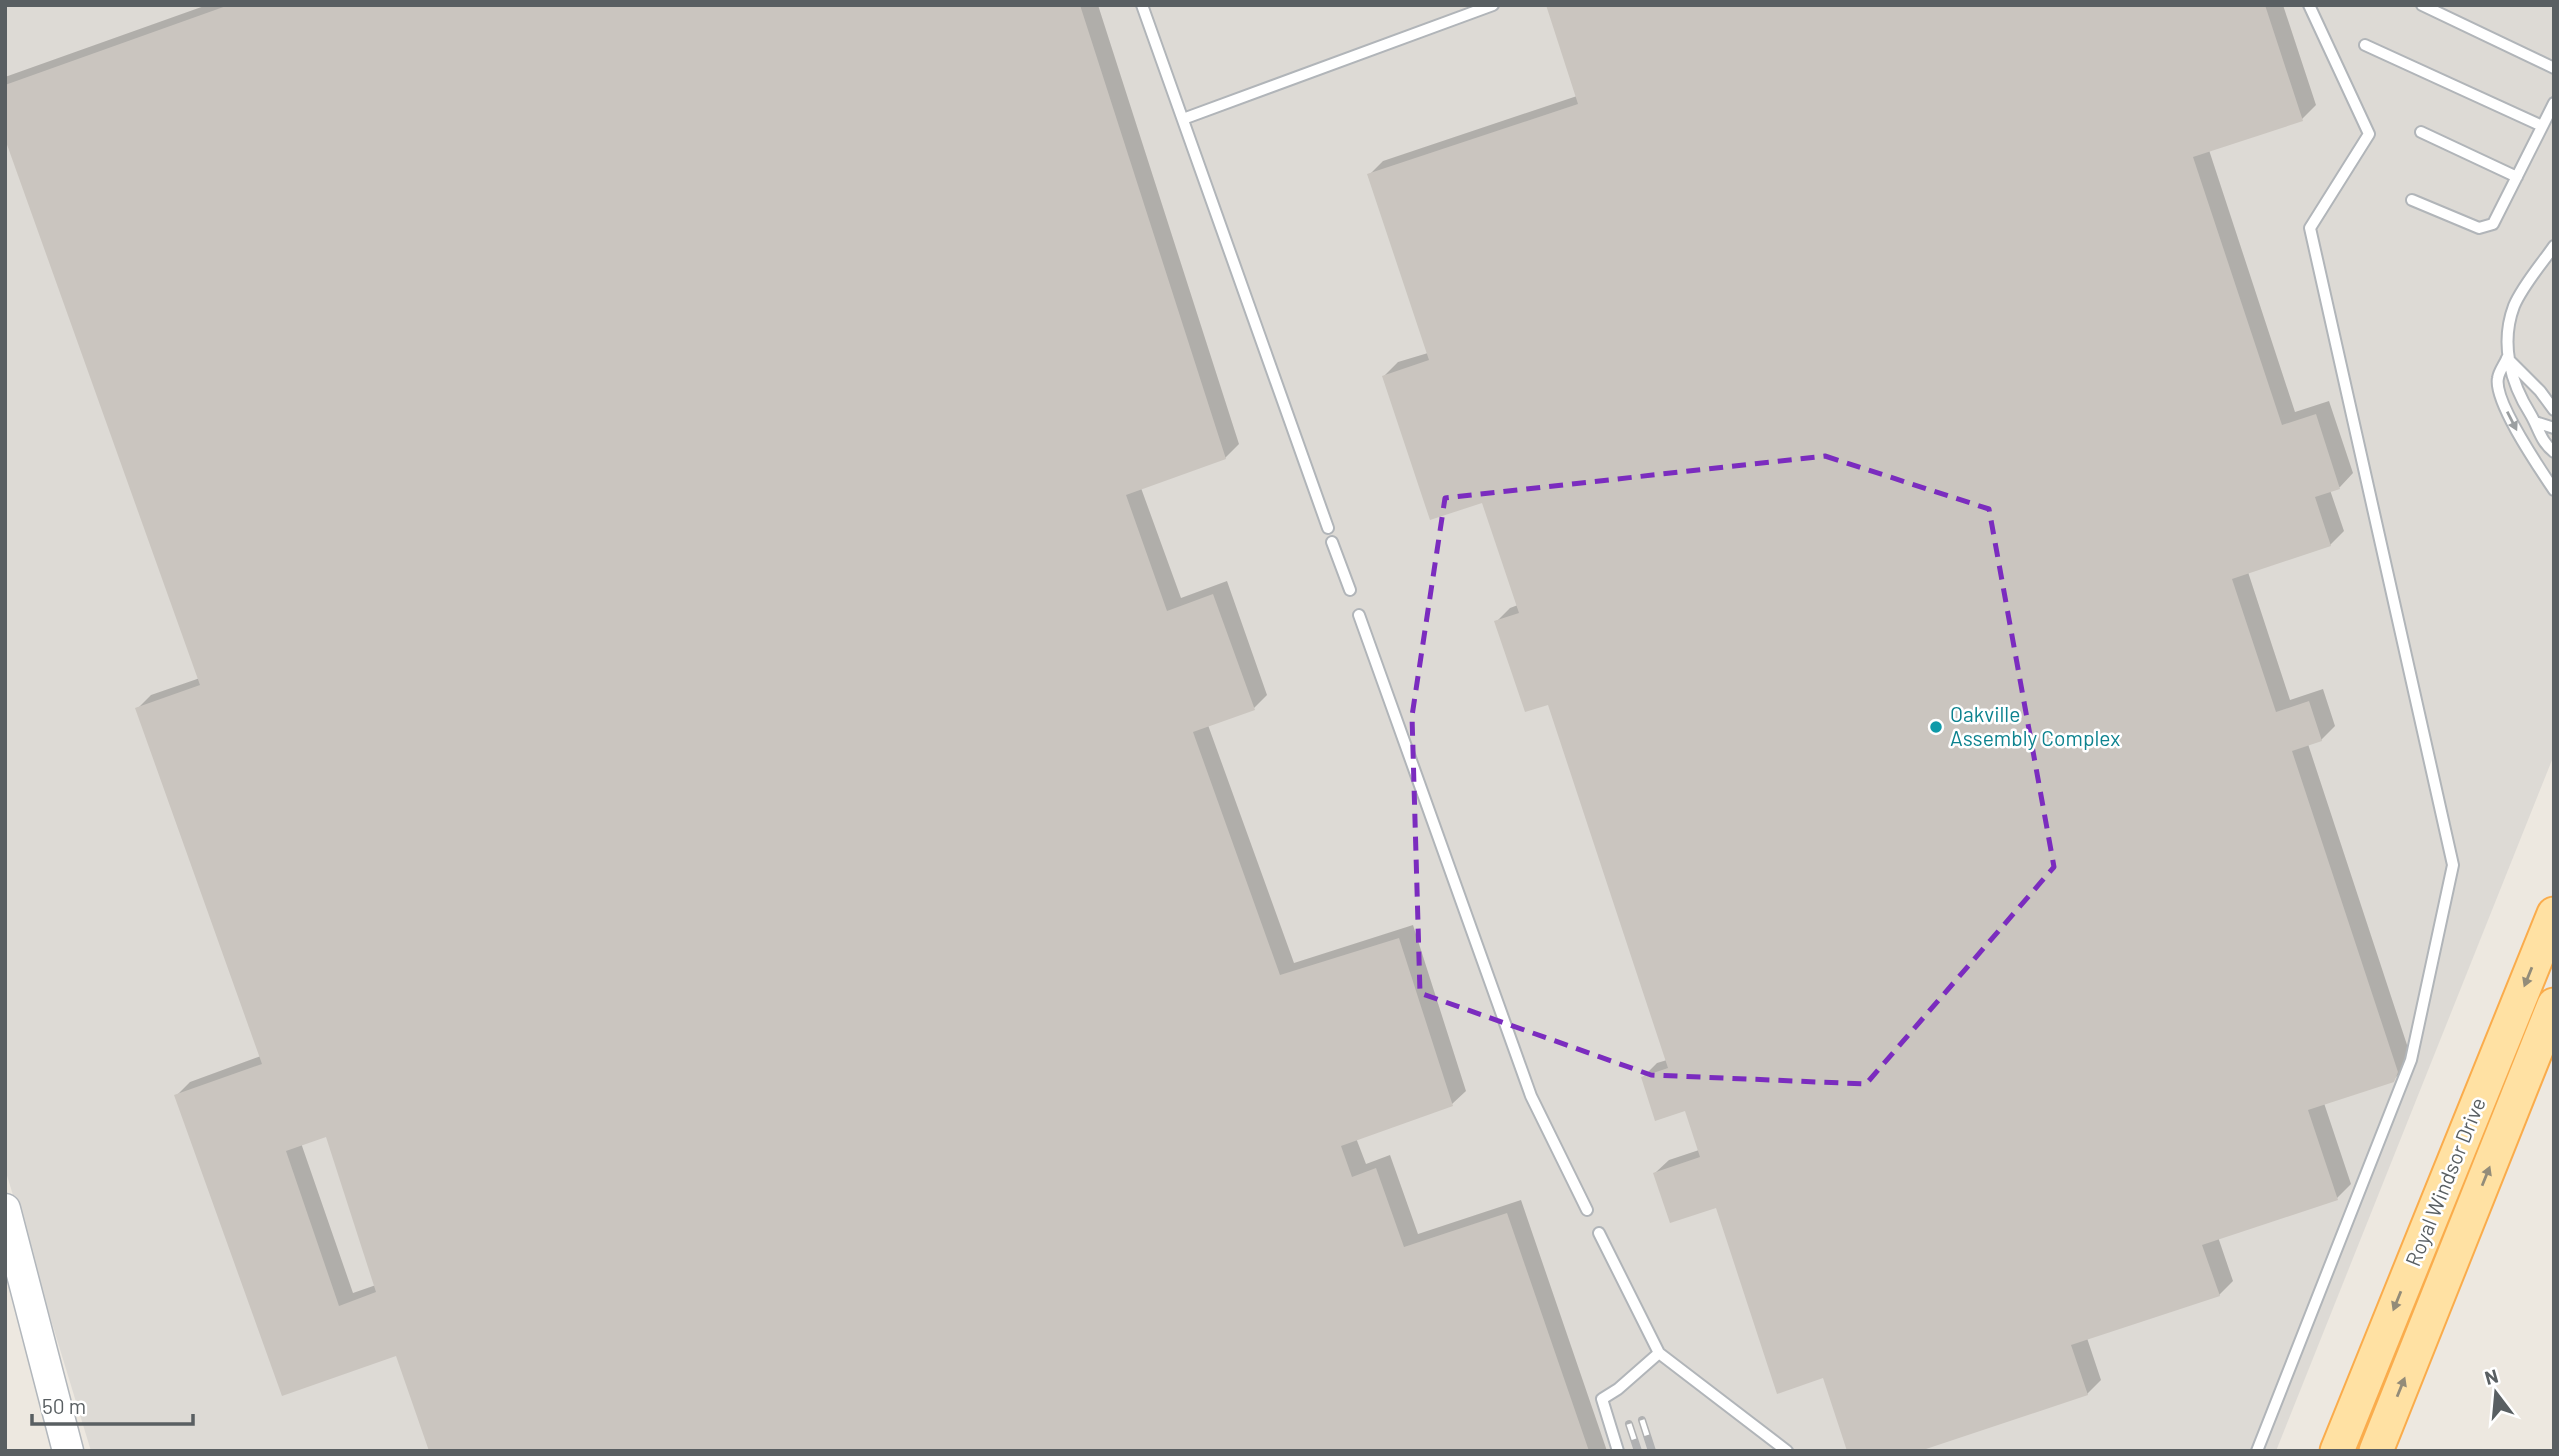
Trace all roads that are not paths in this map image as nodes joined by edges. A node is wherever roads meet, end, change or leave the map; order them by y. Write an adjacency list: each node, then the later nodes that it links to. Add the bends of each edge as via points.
1 (1142, 5): 8 (lane)
2 (1493, 5): 8 (lane)
3 (2309, 5): 33 (lane, via 2369,134 2310,228 2453,865 2410,1060)
4 (2421, 5): 6 (lane)
5 (2365, 45): 9 (lane)
6 (2554, 68)
7 (2554, 103): 9 (lane)
8 (1183, 120): 20 (lane)
9 (2542, 126): 11 (lane)
10 (2421, 132): 11 (lane)
11 (2517, 177): 12 (lane, via 2493,224 2479,228)
12 (2412, 200)
13 (2554, 246): 14 (lane, via 2515,305)
14 (2507, 358): 15 (lane); 16 (lane); 19 (lane, one-way to 19, via 2497,379 2501,394)
15 (2554, 410)
16 (2535, 422): 17 (lane); 18 (lane, via 2545,445)
17 (2554, 428)
18 (2554, 452)
19 (2554, 490)
20 (1328, 528)
21 (1332, 542): 22 (lane)
22 (1350, 590)
23 (1359, 615): 27 (lane, via 1531,1096)
24 (2554, 914): 34 (main road, Royal Windsor Drive, one-way to 34)
25 (2554, 1005): 35 (main road, Royal Windsor Drive, one-way to 25)
26 (5, 1209): 30 (street)
27 (1587, 1210)
28 (1599, 1233): 29 (lane)
29 (1659, 1353): 31 (lane, via 1602,1399); 32 (lane)
30 (68, 1451)
31 (1618, 1451)
32 (1787, 1451)
33 (2257, 1451)
34 (2337, 1451)
35 (2376, 1451)

